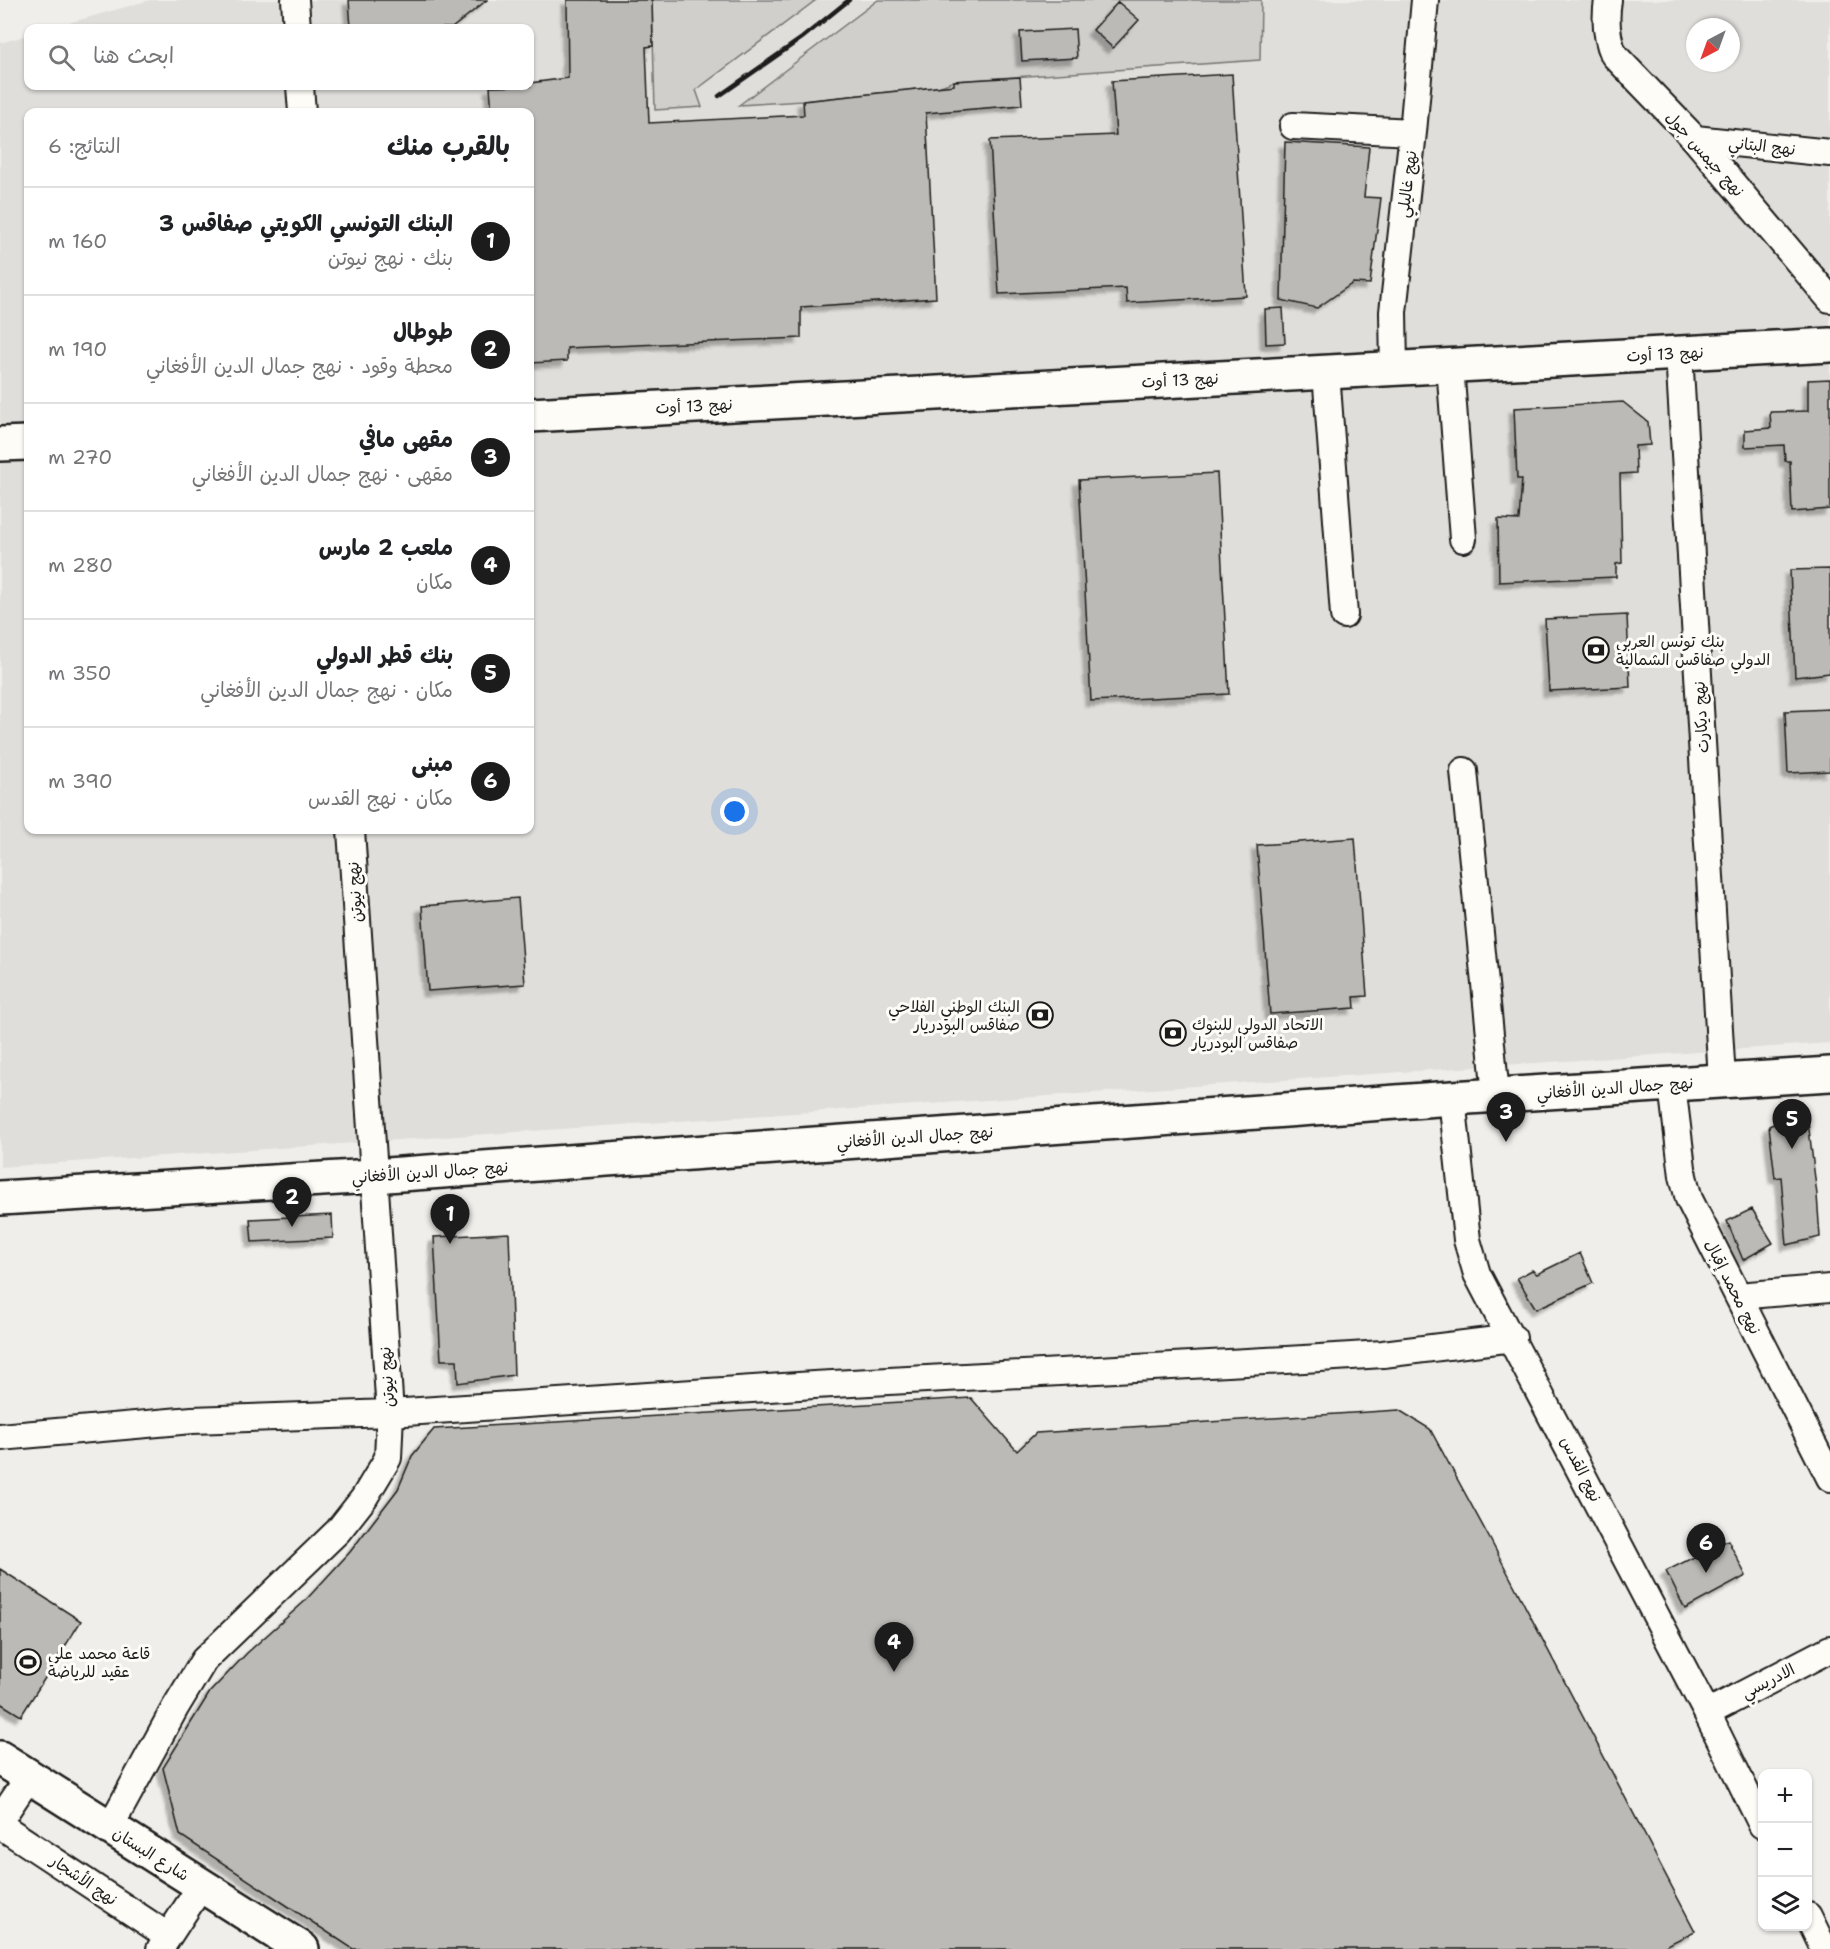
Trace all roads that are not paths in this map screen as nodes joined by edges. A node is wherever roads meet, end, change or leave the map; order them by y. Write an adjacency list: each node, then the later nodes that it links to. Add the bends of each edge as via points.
1 (294, 0): 4 (street)
2 (1425, 0): 8 (street, نهج غاليلي)
3 (1608, 0): 9 (street, نهج جيمس جول, via 1606,17 1614,55)
4 (297, 24)
5 (300, 90): 6 (street)
6 (302, 108)
7 (1293, 126): 8 (street)
8 (1413, 132): 15 (street, نهج غاليلي, via 1394,312)
9 (1695, 139): 10 (street, نهج البتاني); 11 (street, نهج جيمس جول)
10 (1830, 153)
11 (1830, 299)
12 (1830, 345): 13 (main road, نهج 13 أوت)
13 (1679, 353): 14 (main road, نهج 13 أوت); 25 (street, نهج ديكارت)
14 (1450, 365): 15 (main road, نهج 13 أوت); 20 (street)
15 (1395, 368): 16 (main road, نهج 13 أوت)
16 (1326, 372): 17 (main road, نهج 13 أوت); 21 (street)
17 (534, 415)
18 (24, 443): 19 (main road)
19 (0, 444)
20 (1462, 539)
21 (1344, 615)
22 (1464, 771): 27 (street)
23 (351, 834): 29 (street, نهج نيوتن)
24 (1830, 1074): 25 (main road, نهج جمال الدين الأفغاني)
25 (1722, 1080): 26 (main road, نهج جمال الدين الأفغاني)
26 (1672, 1084): 27 (main road, نهج جمال الدين الأفغاني); 32 (street, نهج محمد إقبال, via 1685,1189)
27 (1496, 1095): 28 (main road, نهج جمال الدين الأفغاني)
28 (1452, 1098): 29 (main road, نهج جمال الدين الأفغاني); 33 (street, نهج القدس, via 1467,1240 1477,1274)
29 (373, 1176): 30 (main road, نهج جمال الدين الأفغاني); 34 (street, نهج نيوتن)
30 (0, 1198)
31 (1830, 1288): 32 (street)
32 (1738, 1296): 36 (street, نهج محمد إقبال)
33 (1512, 1338): 34 (street, via 1304,1359); 38 (street, نهج القدس)
34 (390, 1413): 35 (street, via 192,1420); 44 (street, نهج نيوتن, via 388,1458 364,1498 338,1531 204,1660)
35 (0, 1437)
36 (1830, 1478)
37 (1830, 1649): 38 (street, الادريسي)
38 (1707, 1713): 42 (street, نهج القدس)
39 (0, 1758): 40 (main road, شارع البستان)
40 (29, 1777): 41 (street); 44 (main road, شارع البستان)
41 (0, 1820)
42 (1761, 1823)
43 (0, 1825): 47 (street, نهج الأشجار)
44 (109, 1829): 45 (main road, شارع البستان)
45 (201, 1886): 47 (street); 48 (main road, شارع البستان)
46 (1812, 1924): 49 (street)
47 (164, 1942)
48 (302, 1949)
49 (1824, 1949)

